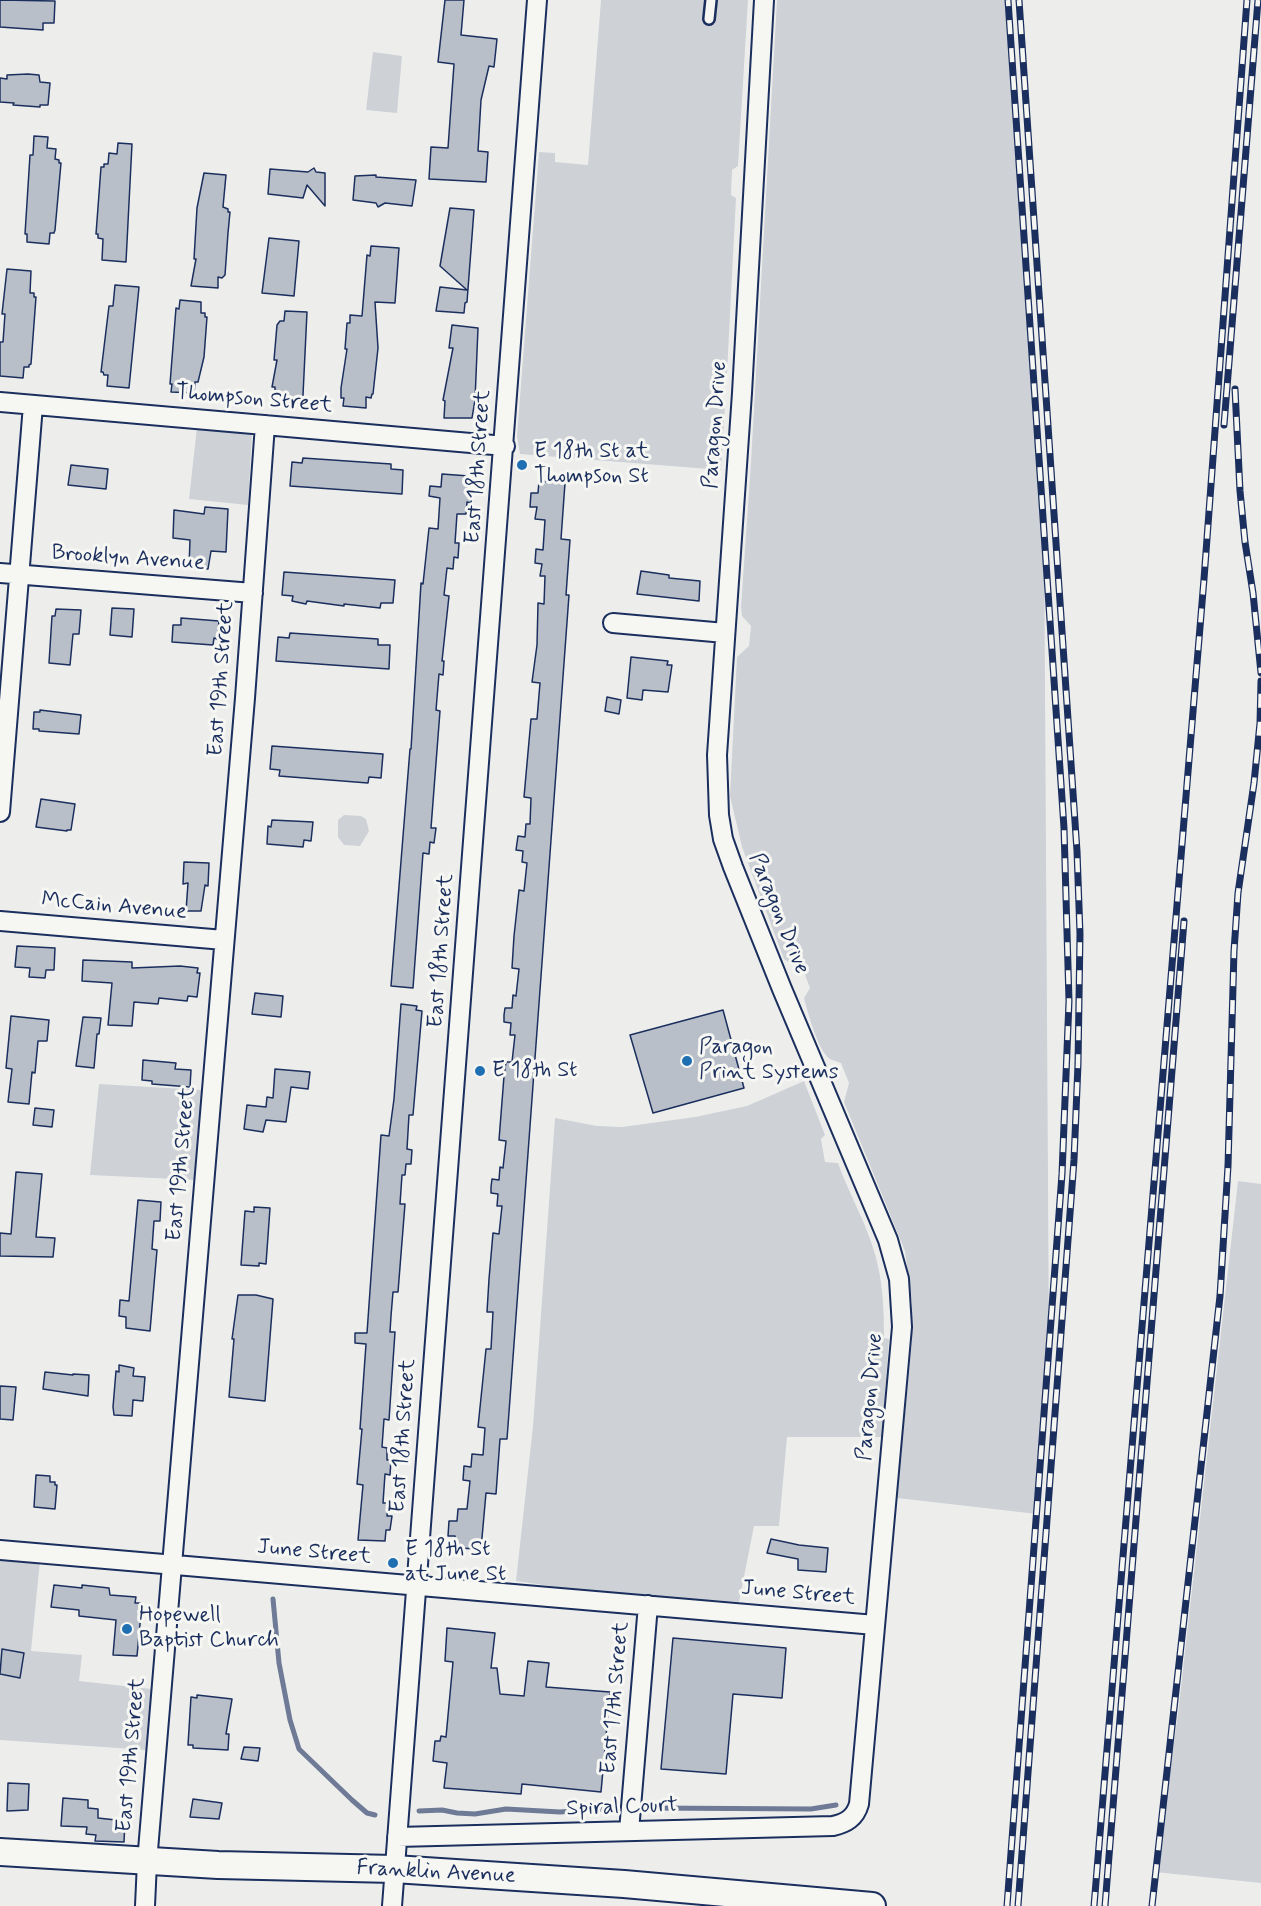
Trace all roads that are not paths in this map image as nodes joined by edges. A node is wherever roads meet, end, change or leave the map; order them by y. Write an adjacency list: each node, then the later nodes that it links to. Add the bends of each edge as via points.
1 (537, 0): 8 (street, East 18th Street)
2 (711, 0): 4 (lane)
3 (764, 0): 13 (street, Paragon Drive)
4 (710, 19)
5 (0, 402): 6 (street, Thompson Street)
6 (33, 405): 7 (street, Thompson Street); 10 (street)
7 (265, 425): 8 (street, Thompson Street); 11 (street, East 19th Street)
8 (505, 446): 19 (street, East 18th Street)
9 (0, 573): 10 (street, Brooklyn Avenue)
10 (20, 575): 11 (street, Brooklyn Avenue); 14 (street)
11 (253, 593): 16 (street, East 19th Street)
12 (613, 623): 13 (street)
13 (725, 633): 21 (street, Paragon Drive, via 717,755 723,838 749,910 888,1240 899,1279 902,1327)
14 (0, 812)
15 (0, 921): 16 (street, McCain Avenue)
16 (225, 940): 18 (street, East 19th Street)
17 (0, 1550): 18 (street, June Street)
18 (172, 1565): 19 (street, June Street); 26 (street, East 19th Street)
19 (417, 1586): 20 (street, June Street); 24 (street, East 18th Street)
20 (648, 1605): 21 (street, June Street); 23 (street, East 17th Street)
21 (875, 1625): 22 (street, Paragon Drive, via 859,1804)
22 (849, 1821): 23 (street, Spiral Court, via 833,1826)
23 (629, 1831): 24 (street, Spiral Court)
24 (396, 1838): 27 (street, East 18th Street)
25 (0, 1852): 26 (street, Franklin Avenue)
26 (147, 1862): 27 (street, Franklin Avenue); 29 (street, East 19th Street)
27 (394, 1869): 28 (street, East 18th Street); 30 (street, Franklin Avenue)
28 (396, 1905)
29 (145, 1906)
30 (872, 1906)

